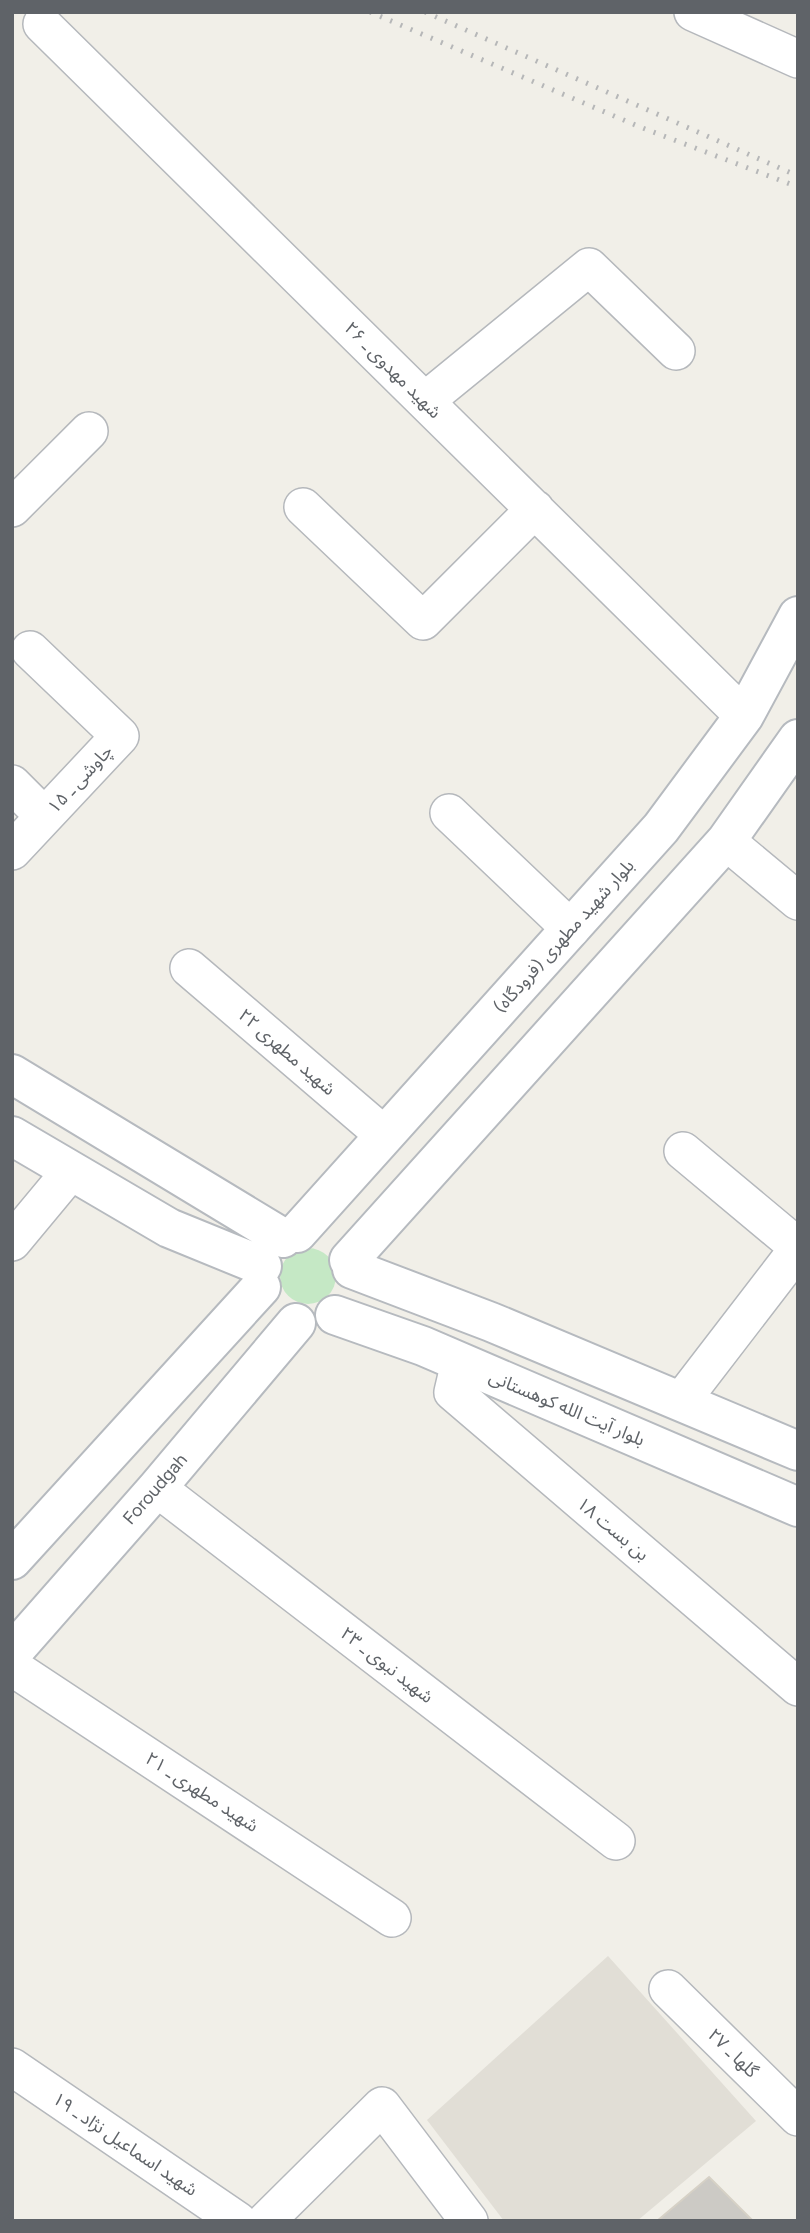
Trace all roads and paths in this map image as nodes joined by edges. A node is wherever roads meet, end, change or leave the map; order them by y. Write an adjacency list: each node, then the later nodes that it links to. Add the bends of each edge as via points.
1 (693, 12): 3 (street)
2 (42, 24): 5 (street, شهید مهدوی ـ ۲۶)
3 (798, 59)
4 (676, 351): 5 (street, via 589,267)
5 (425, 401): 9 (street, شهید مهدوی ـ ۲۶)
6 (89, 431): 8 (street)
7 (303, 507): 9 (street, via 423,621)
8 (12, 508)
9 (534, 509): 12 (street, شهید مهدوی ـ ۲۶)
10 (798, 616): 12 (main road, بلوار شهید مطهری (فرودگاه))
11 (30, 650): 16 (street, چاوشی ـ ۱۵, via 120,736)
12 (744, 716): 20 (main road, بلوار شهید مطهری (فرودگاه), via 661,828)
13 (798, 739): 17 (main road)
14 (12, 784): 16 (street)
15 (449, 813): 20 (street)
16 (44, 816): 18 (street, چاوشی ـ ۱۵)
17 (726, 841): 19 (street); 32 (main road)
18 (12, 850)
19 (798, 901)
20 (571, 929): 23 (main road, بلوار شهید مطهری (فرودگاه))
21 (189, 968): 23 (street, شهید مطهری ۲۲)
22 (12, 1074): 26 (main road)
23 (384, 1135): 31 (main road, بلوار شهید مطهری (فرودگاه))
24 (12, 1136): 27 (main road)
25 (683, 1150): 30 (street)
26 (153, 1159): 28 (main road, via 156,1186 138,1202); 31 (main road)
27 (71, 1171): 28 (main road); 29 (street)
28 (122, 1201): 31 (main road, via 169,1228)
29 (12, 1242)
30 (798, 1248): 38 (street)
31 (276, 1256): 32 (main road, via 313,1232 341,1246); 35 (main road, via 273,1310); 42 (main road)
32 (351, 1264): 33 (main road); 34 (main road, via 350,1294)
33 (437, 1300): 36 (main road, via 423,1308 416,1321 416,1335); 38 (main road)
34 (335, 1315): 35 (main road, via 310,1325); 36 (main road, بلوار آیت الله کوهستانی)
35 (296, 1323): 40 (main road, Foroudgah)
36 (423, 1346): 37 (main road, بلوار آیت الله کوهستانی)
37 (460, 1362): 41 (main road, بلوار آیت الله کوهستانی); 45 (street, بن بست ۱۸, via 453,1392)
38 (682, 1400): 39 (main road)
39 (798, 1451)
40 (157, 1488): 43 (main road, Foroudgah); 46 (street, شهید نبوی ـ ۲۳)
41 (798, 1507)
42 (12, 1560)
43 (12, 1653)
44 (12, 1667): 47 (street, شهید مطهری ـ ۲۱)
45 (798, 1687)
46 (616, 1841)
47 (392, 1918)
48 (667, 1989): 50 (street, گلها ـ ۲۷)
49 (12, 2067): 51 (street, شهید اسماعیل نژاد ـ ۱۹)
50 (798, 2117)
51 (238, 2221)
52 (266, 2221): 53 (street, via 382,2106)
53 (470, 2221)

